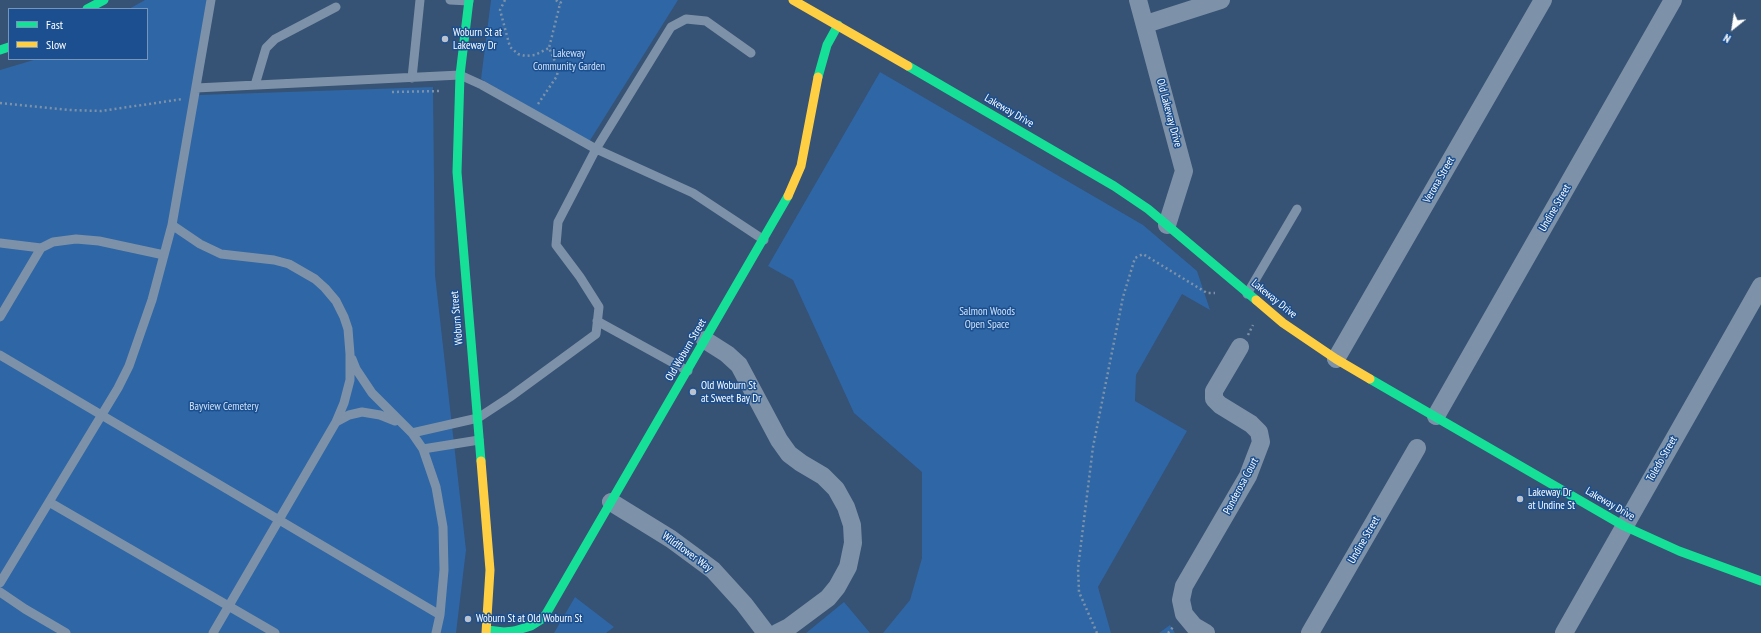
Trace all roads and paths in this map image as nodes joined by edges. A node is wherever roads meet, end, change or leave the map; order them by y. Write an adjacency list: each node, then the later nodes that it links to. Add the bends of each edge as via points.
1 (104, 0): 16 (street)
2 (211, 0): 24 (lane)
3 (420, 0): 22 (lane)
4 (450, 0): 13 (lane)
5 (505, 0): 19 (path, via 500,10 510,47 518,54 526,56 535,55)
6 (556, 0): 14 (path)
7 (562, 0): 14 (path)
8 (793, 0): 18 (street, Lakeway Drive)
9 (1138, 0): 17 (street, Old Lakeway Drive)
10 (1221, 0): 17 (street)
11 (1543, 0): 43 (street, Verona Street)
12 (1674, 0): 46 (street, Undine Street)
13 (469, 1): 21 (street, Woburn Street)
14 (560, 4): 19 (path)
15 (336, 7): 23 (lane, via 275,39 266,48)
16 (89, 8)
17 (1146, 24): 29 (street, Old Lakeway Drive, via 1184,171)
18 (838, 25): 29 (street, Lakeway Drive, via 1108,183 1148,209); 30 (street, Old Woburn Street, via 827,45 800,166 785,204)
19 (549, 48): 25 (path, via 558,68 557,76)
20 (752, 53): 26 (lane, via 706,21 686,19 671,27)
21 (460, 75): 22 (lane); 25 (lane); 47 (street, Woburn Street, via 457,172)
22 (412, 78): 23 (lane)
23 (255, 85): 24 (lane)
24 (196, 88): 28 (lane)
25 (532, 113): 26 (lane)
26 (596, 149): 30 (lane, via 693,193); 38 (lane, via 558,222 556,245 599,307)
27 (1297, 209): 36 (lane)
28 (172, 225): 33 (lane); 41 (lane, via 200,244 221,254 274,260 296,267 315,279 336,301 344,317 348,329)
29 (1167, 225): 36 (street, Lakeway Drive)
30 (764, 240): 39 (street, Old Woburn Street)
31 (0, 243): 32 (lane)
32 (41, 248): 33 (lane, via 53,242 76,239 99,241); 37 (lane)
33 (164, 255): 45 (lane, via 138,344 118,388)
34 (1761, 286): 57 (street, Toledo Street)
35 (1215, 293): 70 (path, via 1207,293 1142,254 1135,258 1123,297 1093,447 1078,568 1079,592)
36 (1247, 294): 43 (street, Lakeway Drive, via 1283,323)
37 (0, 317)
38 (597, 321): 44 (lane); 47 (lane, via 596,334)
39 (705, 340): 44 (street, Old Woburn Street); 69 (street, via 739,365 778,440 790,454 823,476 836,489 852,524 853,543 848,566 837,587 828,598)
40 (1240, 347): 71 (street, Ponderosa Court, via 1214,391 1214,399 1251,424 1259,432 1261,442 1248,476 1184,586 1181,600 1184,614 1194,626)
41 (350, 354): 48 (lane, via 350,380); 49 (lane, via 372,394)
42 (0, 355): 45 (lane)
43 (1336, 359): 46 (street, Lakeway Drive)
44 (688, 371): 55 (street, Old Woburn Street)
45 (102, 415): 54 (lane); 56 (lane)
46 (1436, 416): 57 (street, Lakeway Drive)
47 (478, 418): 50 (lane); 51 (street, Woburn Street)
48 (336, 422): 49 (lane, via 362,412); 56 (lane)
49 (399, 422): 50 (lane)
50 (412, 433): 53 (lane)
51 (479, 440): 53 (lane); 63 (street, Woburn Street, via 490,570)
52 (1417, 448): 72 (street, Undine Street)
53 (423, 449): 62 (lane, via 436,487 443,527 444,570)
54 (49, 502): 59 (lane); 61 (lane)
55 (611, 502): 63 (street, Old Woburn Street, via 542,619 514,631); 68 (street, Wildflower Way, via 713,570)
56 (279, 520): 61 (lane); 62 (lane)
57 (1624, 526): 58 (street, Lakeway Drive, via 1679,551); 73 (street, Toledo Street)
58 (1761, 581)
59 (0, 583)
60 (0, 592): 64 (lane)
61 (229, 606): 65 (lane); 66 (lane)
62 (440, 615): 67 (lane)
63 (487, 631)
64 (66, 633)
65 (213, 633)
66 (274, 633)
67 (436, 633)
68 (766, 633)
69 (777, 633)
70 (1097, 633)
71 (1206, 633)
72 (1310, 633)
73 (1564, 633)

